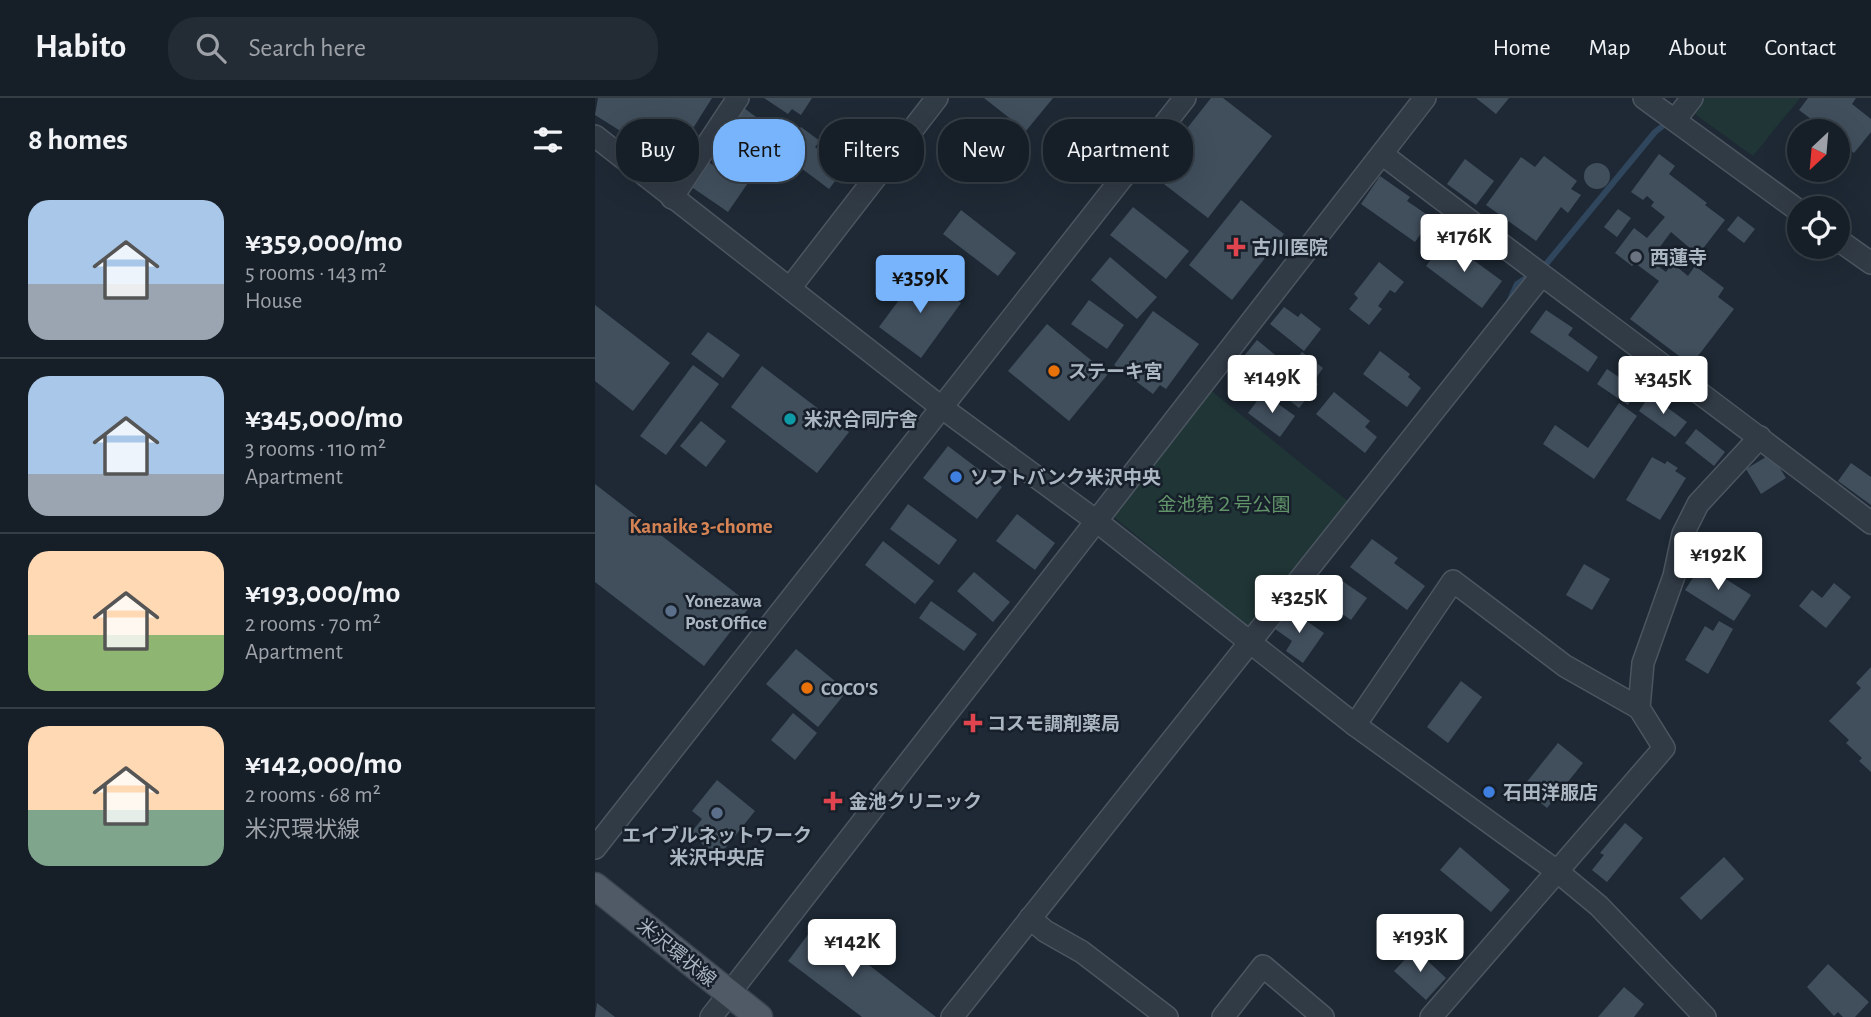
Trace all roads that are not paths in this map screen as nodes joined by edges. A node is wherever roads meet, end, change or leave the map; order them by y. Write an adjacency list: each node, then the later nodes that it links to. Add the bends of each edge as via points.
1 (739, 98): 10 (street)
2 (937, 98): 15 (street)
3 (1185, 98): 16 (street)
4 (1425, 98): 9 (street)
5 (1644, 98): 7 (street)
6 (1692, 98): 7 (street)
7 (1675, 120): 11 (street)
8 (595, 136): 10 (street)
9 (1382, 154): 14 (street); 18 (street)
10 (672, 198): 15 (street)
11 (1787, 202)
12 (1850, 248): 13 (street)
13 (1871, 263)
14 (1541, 276): 17 (street); 20 (street)
15 (790, 288): 16 (street)
16 (941, 407): 18 (street); 23 (street)
17 (1760, 437): 19 (street); 21 (street, via 1698,504 1683,534 1674,576 1643,663)
18 (1095, 520): 20 (street); 27 (street)
19 (1871, 523)
20 (1248, 642): 22 (street); 26 (street)
21 (1639, 708): 22 (street, via 1565,666 1453,581); 24 (street, via 1664,748)
22 (1355, 724): 24 (street)
23 (595, 848)
24 (1558, 872): 34 (street); 35 (street, via 1599,906)
25 (595, 886): 27 (main road, 米沢環状線)
26 (1030, 918): 30 (street); 31 (street)
27 (728, 994): 28 (street); 29 (main road, 米沢環状線)
28 (711, 1017)
29 (759, 1017)
30 (952, 1017)
31 (1167, 1017)
32 (1223, 1017): 33 (street, via 1263,966)
33 (1322, 1017)
34 (1431, 1017)
35 (1705, 1017)

